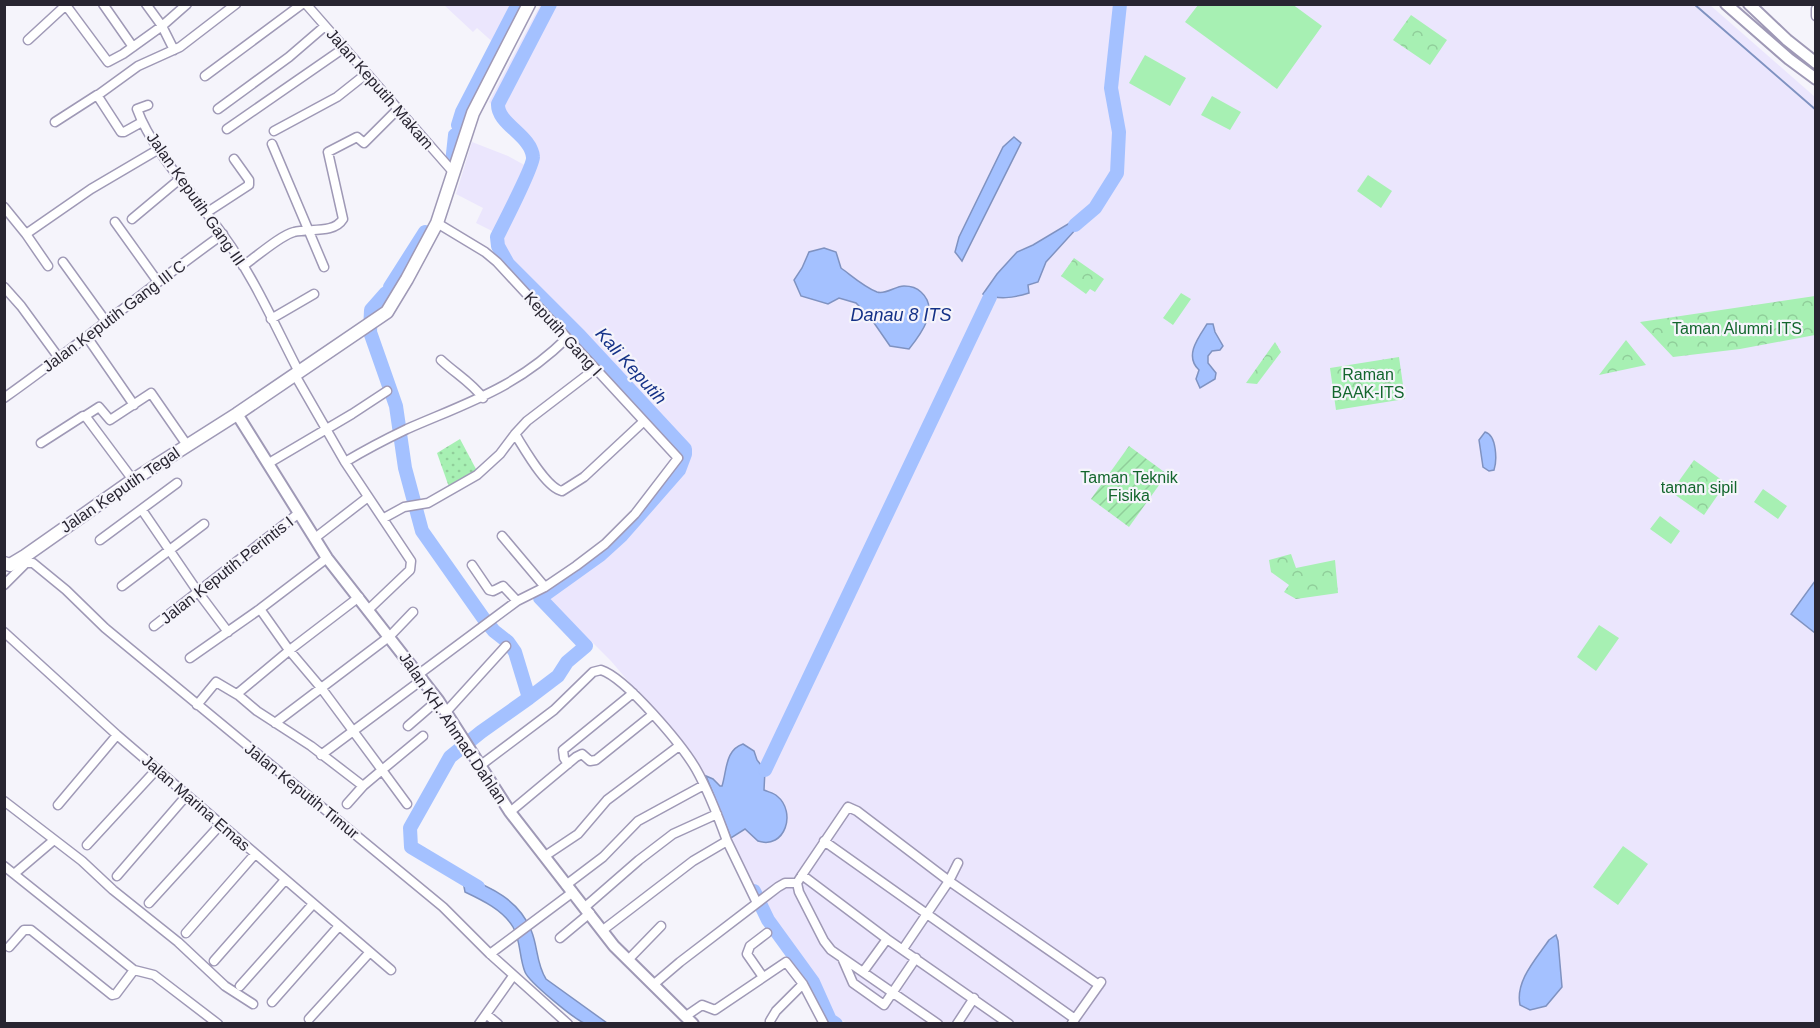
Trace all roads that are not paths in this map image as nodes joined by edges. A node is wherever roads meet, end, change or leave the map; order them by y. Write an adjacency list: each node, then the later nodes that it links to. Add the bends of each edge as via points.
1 (103, 4): 15 (street)
2 (146, 4): 12 (street)
3 (187, 4): 12 (street)
4 (237, 4): 17 (street)
5 (304, 4): 13 (street, Jalan Keputih Makam); 20 (street)
6 (529, 4): 33 (main road, via 473,113)
7 (1726, 4): 21 (street)
8 (1749, 4): 18 (street)
9 (66, 5): 14 (street); 15 (street, via 106,61 111,62)
10 (1815, 9): 11 (street)
11 (1815, 16)
12 (162, 26): 15 (street); 17 (street)
13 (325, 26): 16 (street, Jalan Keputih Makam); 24 (street)
14 (28, 40)
15 (133, 47)
16 (344, 48): 19 (street, Jalan Keputih Makam); 28 (street)
17 (174, 50): 22 (street, via 138,66)
18 (1815, 63)
19 (366, 74): 25 (street, Jalan Keputih Makam); 29 (street, via 337,97)
20 (205, 76)
21 (1815, 79)
22 (98, 95): 26 (street); 27 (street, Jalan Keputih Gang III, via 121,132)
23 (148, 105): 27 (street, Jalan Keputih Gang III, via 138,108)
24 (218, 109)
25 (397, 110): 33 (street, Jalan Keputih Makam); 40 (street, via 364,143 354,138 328,153 343,220 327,228)
26 (55, 122)
27 (142, 122): 31 (street, Jalan Keputih Gang III)
28 (227, 129)
29 (274, 130)
30 (272, 144): 40 (street)
31 (159, 149): 34 (street, Jalan Keputih Gang III); 41 (street)
32 (234, 159): 36 (street, via 250,182)
33 (454, 173): 39 (main road)
34 (181, 178): 36 (street, Jalan Keputih Gang III); 37 (street)
35 (4, 207): 41 (street)
36 (206, 213): 42 (street, Jalan Keputih Gang III)
37 (132, 219)
38 (115, 222): 47 (street)
39 (437, 223): 53 (street, Keputih Gang I, via 497,262); 57 (main road, Jalan Keputih Tegal, via 388,310)
40 (310, 230): 45 (street, via 290,233); 46 (street)
41 (26, 234): 44 (street)
42 (223, 234): 45 (street, Jalan Keputih Gang III); 47 (street, Jalan Keputih Gang III C)
43 (63, 262): 51 (street)
44 (48, 266)
45 (243, 266): 50 (street, Jalan Keputih Gang III)
46 (324, 267)
47 (158, 282): 51 (street, Jalan Keputih Gang III C)
48 (4, 287): 54 (street)
49 (315, 294): 50 (street)
50 (271, 319): 57 (street, Jalan Keputih Gang III)
51 (107, 323): 52 (street, Jalan Keputih Gang III C)
52 (87, 337): 54 (street, Jalan Keputih Gang III C); 61 (street)
53 (567, 338): 56 (street, Keputih Gang I); 60 (street, via 528,371)
54 (59, 358): 59 (street, Jalan Keputih Gang III C)
55 (441, 360): 60 (street)
56 (595, 369): 64 (street, Keputih Gang I); 66 (street)
57 (297, 373): 62 (main road, Jalan Keputih Tegal); 65 (street, Jalan Keputih Gang III)
58 (387, 391): 65 (street)
59 (4, 398)
60 (483, 398): 69 (street, via 402,432)
61 (134, 405): 63 (street, via 110,420 99,407); 68 (street, via 151,393)
62 (237, 414): 68 (main road, Jalan Keputih Tegal); 70 (street, Jalan KH. Ahmad Dahlan)
63 (85, 417): 67 (street); 71 (street)
64 (644, 422): 66 (street, via 564,491 556,490); 87 (street, Keputih Gang I, via 678,458 620,530)
65 (327, 429): 69 (street, Jalan Keputih Gang III); 70 (street)
66 (515, 434): 76 (street, via 477,475 421,506 408,506)
67 (41, 443)
68 (187, 446): 71 (main road, Jalan Keputih Tegal)
69 (345, 462): 73 (street, Jalan Keputih Gang III)
70 (269, 463): 75 (street, Jalan KH. Ahmad Dahlan)
71 (133, 480): 84 (main road, Jalan Keputih Tegal)
72 (177, 483): 74 (street)
73 (368, 497): 76 (street, Jalan Keputih Gang III); 79 (street)
74 (142, 510): 80 (street); 81 (street)
75 (299, 513): 79 (street, Jalan KH. Ahmad Dahlan); 88 (street, Jalan Keputih Perintis I)
76 (384, 518): 92 (street, Jalan Keputih Gang III, via 412,566)
77 (204, 524): 81 (street)
78 (502, 536): 87 (street)
79 (315, 538): 82 (street, Jalan KH. Ahmad Dahlan)
80 (100, 540)
81 (169, 551): 86 (street); 88 (street)
82 (327, 558): 89 (street, Jalan KH. Ahmad Dahlan); 91 (street)
83 (471, 565): 90 (street, via 489,590 503,586)
84 (9, 567): 85 (street); 106 (street, Jalan Keputih Timur, via 33,563)
85 (4, 585)
86 (122, 586)
87 (545, 587): 90 (street)
88 (198, 592): 94 (street, Jalan Keputih Perintis I); 96 (street)
89 (359, 597): 92 (street, Jalan KH. Ahmad Dahlan); 99 (street)
90 (517, 601): 101 (street)
91 (260, 609): 96 (street); 99 (street)
92 (368, 610): 97 (street, Jalan KH. Ahmad Dahlan)
93 (413, 612): 97 (street)
94 (154, 626)
95 (4, 632): 112 (street, Jalan Marina Emas)
96 (228, 632): 100 (street)
97 (390, 636): 101 (street, Jalan KH. Ahmad Dahlan); 102 (street)
98 (506, 645): 107 (street)
99 (289, 650): 102 (street); 103 (street)
100 (190, 658)
101 (421, 676): 105 (street, Jalan KH. Ahmad Dahlan); 111 (street)
102 (322, 689): 109 (street); 111 (street)
103 (238, 693): 106 (street, via 216,682); 109 (street)
104 (633, 693): 108 (street); 116 (street, via 563,750); 117 (street, via 606,672 593,672 554,710)
105 (438, 700): 107 (street, Jalan KH. Ahmad Dahlan); 110 (street)
106 (197, 705): 159 (street, Jalan Keputih Timur, via 443,907)
107 (446, 712): 117 (street, Jalan KH. Ahmad Dahlan)
108 (652, 715): 114 (street); 116 (street, via 596,760 590,761 582,754)
109 (275, 723): 115 (street)
110 (408, 726)
111 (352, 730): 115 (street); 119 (street)
112 (117, 735): 118 (street, Jalan Marina Emas); 126 (street)
113 (423, 736): 119 (street)
114 (679, 746): 120 (street); 135 (street, via 607,800 578,834)
115 (321, 755): 121 (street)
116 (568, 764): 127 (street)
117 (481, 765): 127 (street, Jalan KH. Ahmad Dahlan)
118 (157, 769): 122 (street, Jalan Marina Emas); 133 (street)
119 (382, 770): 121 (street); 125 (street)
120 (704, 785): 128 (street); 143 (street, via 638,821)
121 (363, 786): 124 (street)
122 (187, 795): 129 (street, Jalan Marina Emas); 139 (street)
123 (4, 801): 130 (street)
124 (347, 804)
125 (407, 804)
126 (58, 805)
127 (510, 812): 135 (street, Jalan KH. Ahmad Dahlan)
128 (717, 814): 131 (street); 147 (street, via 673,834 639,860)
129 (220, 824): 134 (street, Jalan Marina Emas); 145 (street)
130 (54, 840): 138 (street); 175 (street, via 225,986)
131 (727, 841): 144 (street); 151 (street, via 693,861)
132 (824, 842): 140 (street); 142 (street, via 848,807 852,808); 148 (street)
133 (87, 845)
134 (255, 854): 141 (street, Jalan Marina Emas); 152 (street)
135 (545, 856): 143 (street, Jalan KH. Ahmad Dahlan)
136 (958, 863): 142 (street)
137 (4, 866): 138 (street)
138 (14, 874): 164 (street)
139 (117, 876)
140 (799, 879): 144 (street, via 784,883); 155 (street); 161 (street, via 799,892 824,941)
141 (285, 880): 146 (street, Jalan Marina Emas); 163 (street)
142 (949, 882): 148 (street); 180 (street, via 1100,983)
143 (569, 889): 147 (street, Jalan KH. Ahmad Dahlan); 159 (street, via 538,920)
144 (760, 902): 170 (street)
145 (149, 903)
146 (314, 904): 149 (street, Jalan Marina Emas); 171 (street)
147 (588, 910): 151 (street, Jalan KH. Ahmad Dahlan); 154 (street)
148 (927, 914): 157 (street); 180 (street)
149 (339, 926): 158 (street, Jalan Marina Emas); 174 (street)
150 (661, 926): 162 (street)
151 (603, 930): 162 (street, Jalan KH. Ahmad Dahlan)
152 (186, 933)
153 (767, 933): 168 (street, via 750,946 747,954)
154 (560, 938)
155 (887, 939): 157 (street); 166 (street)
156 (9, 947): 164 (street, via 24,930 31,930 112,995)
157 (903, 950): 160 (street)
158 (370, 952): 165 (street, Jalan Marina Emas); 177 (street)
159 (490, 954): 167 (street, Jalan Keputih Timur)
160 (916, 958): 172 (street); 173 (street)
161 (842, 959): 166 (street); 172 (street, via 853,983 882,1005)
162 (628, 960): 170 (street, Jalan KH. Ahmad Dahlan)
163 (214, 962)
164 (134, 970): 182 (street, via 154,975)
165 (391, 970)
166 (862, 972): 172 (street)
167 (513, 976): 176 (street); 184 (street, Jalan Keputih Timur)
168 (763, 977): 169 (street, via 786,962); 178 (street, via 715,1010 702,1005)
169 (803, 984): 179 (street); 185 (street)
170 (653, 985): 178 (street, Jalan KH. Ahmad Dahlan)
171 (240, 986)
172 (892, 993): 186 (street)
173 (974, 998): 187 (street); 188 (street)
174 (272, 1002)
175 (253, 1004)
176 (486, 1014): 181 (street); 183 (street)
177 (309, 1019)
178 (690, 1020)
179 (770, 1021)
180 (1073, 1021)
181 (495, 1022)
182 (218, 1023)
183 (479, 1023)
184 (568, 1023)
185 (824, 1023)
186 (939, 1023)
187 (957, 1023)
188 (1010, 1023)

